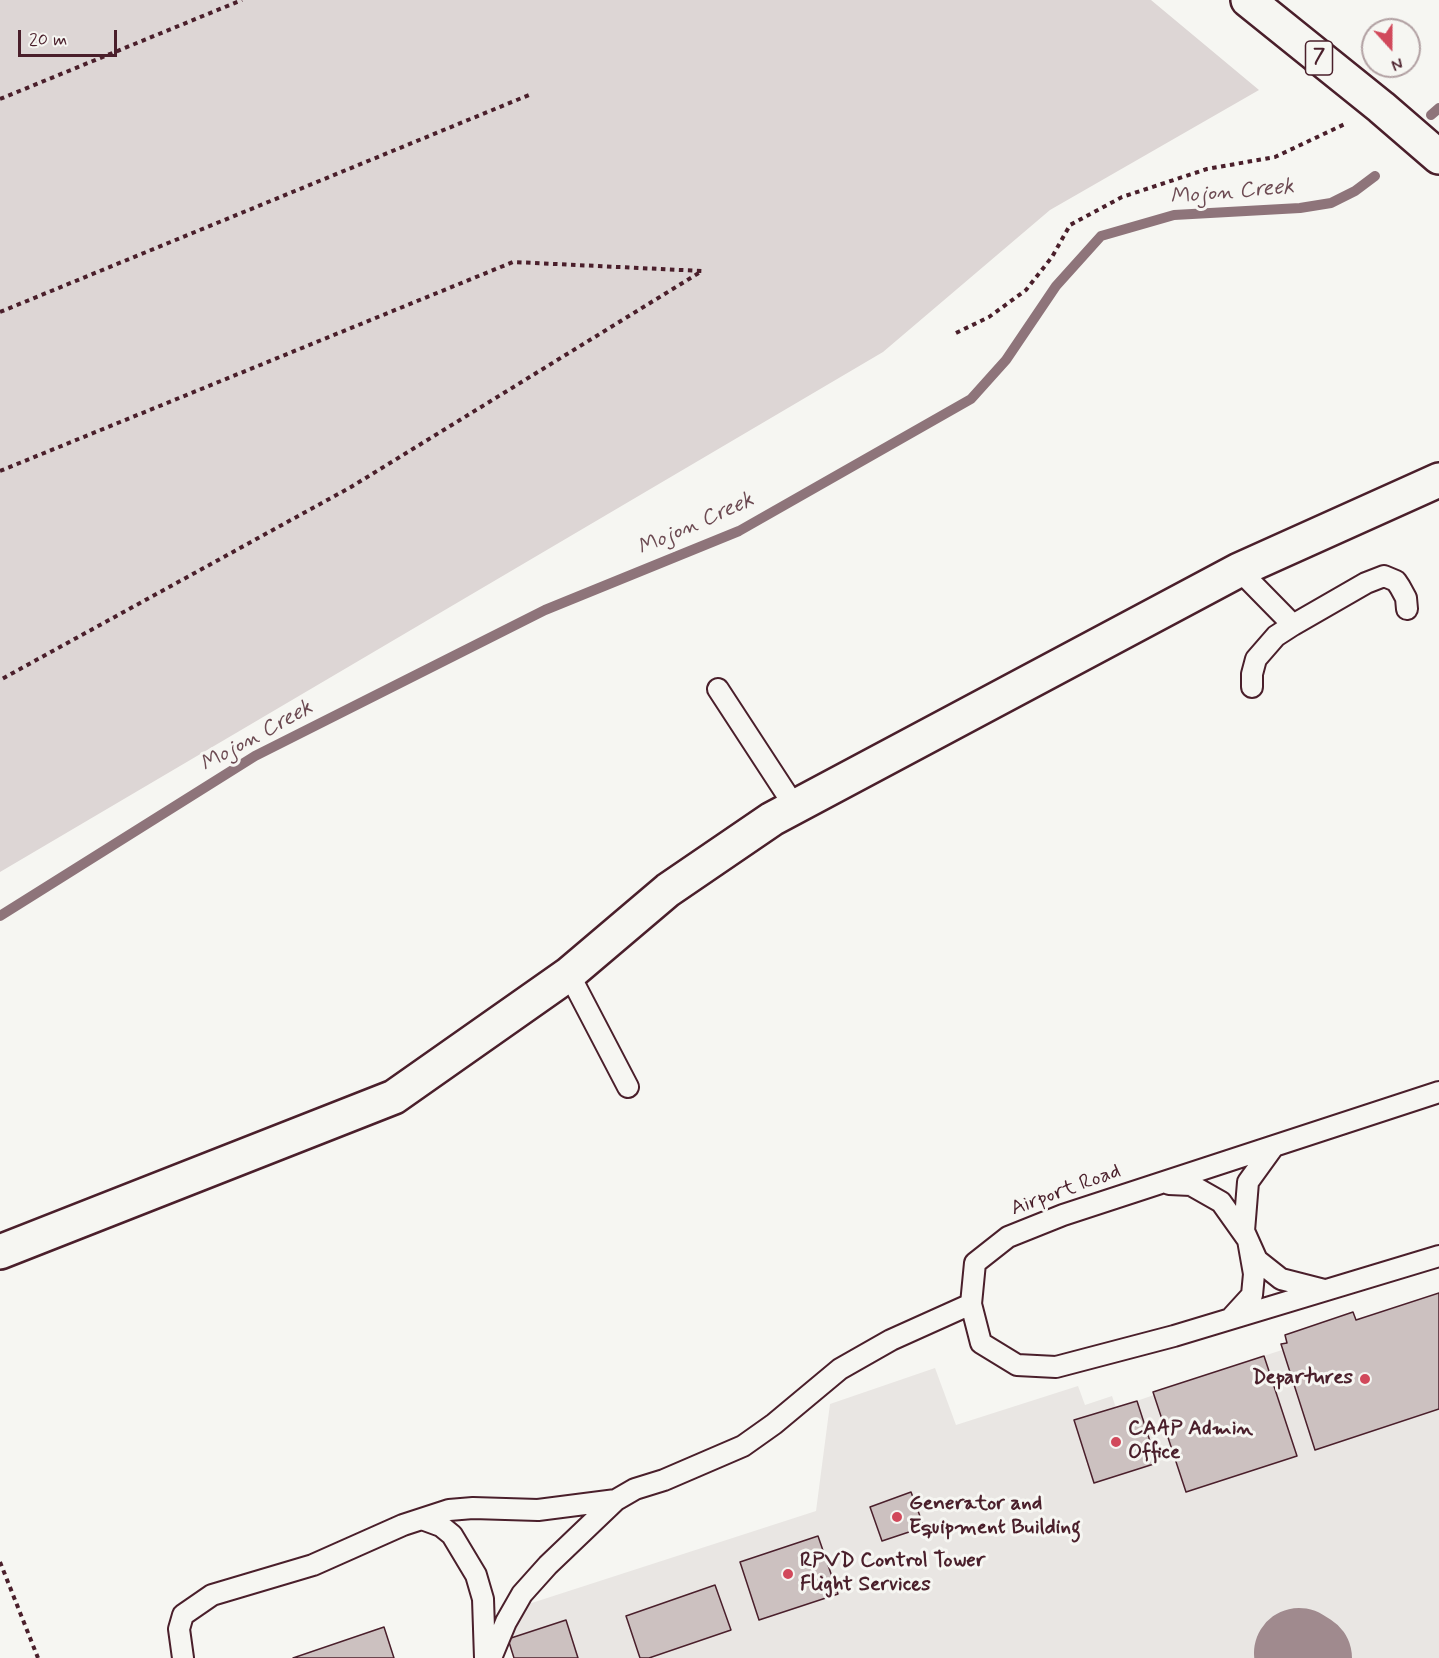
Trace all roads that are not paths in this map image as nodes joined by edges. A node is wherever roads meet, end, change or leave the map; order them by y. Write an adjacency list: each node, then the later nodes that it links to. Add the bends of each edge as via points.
1 (1248, 0): 2 (main road, 7)
2 (1439, 157)
3 (1439, 480): 4 (main road)
4 (1239, 570): 6 (lane); 9 (main road)
5 (1407, 609): 6 (lane, via 1401,587 1384,576)
6 (1293, 625): 7 (lane, via 1276,636 1256,659)
7 (1252, 687)
8 (718, 689): 9 (lane)
9 (795, 807): 10 (main road, via 668,890)
10 (569, 974): 11 (lane); 16 (main road, via 394,1097)
11 (628, 1088)
12 (1439, 1092): 13 (lane, Airport Road)
13 (1274, 1146): 14 (lane, Airport Road); 15 (lane, via 1248,1182 1244,1231)
14 (1158, 1184): 15 (lane, via 1191,1185 1221,1202); 19 (lane, Airport Road, via 1008,1237 975,1263)
15 (1248, 1240): 18 (lane, via 1257,1260 1281,1279); 20 (lane, via 1254,1274 1252,1294)
16 (0, 1252)
17 (1439, 1256): 18 (lane, Airport Road)
18 (1325, 1290): 20 (lane, Airport Road)
19 (971, 1304): 20 (lane, Airport Road, via 981,1343 1017,1365 1056,1367); 21 (lane, via 891,1340 840,1369 743,1446)
20 (1231, 1318)
21 (616, 1500): 22 (lane, via 538,1510 449,1510); 25 (lane, via 522,1594)
22 (422, 1519): 23 (lane, via 313,1565 212,1595 183,1615 179,1629); 24 (lane, via 452,1535 476,1575 483,1599)
23 (183, 1658)
24 (485, 1658)
25 (491, 1658)

